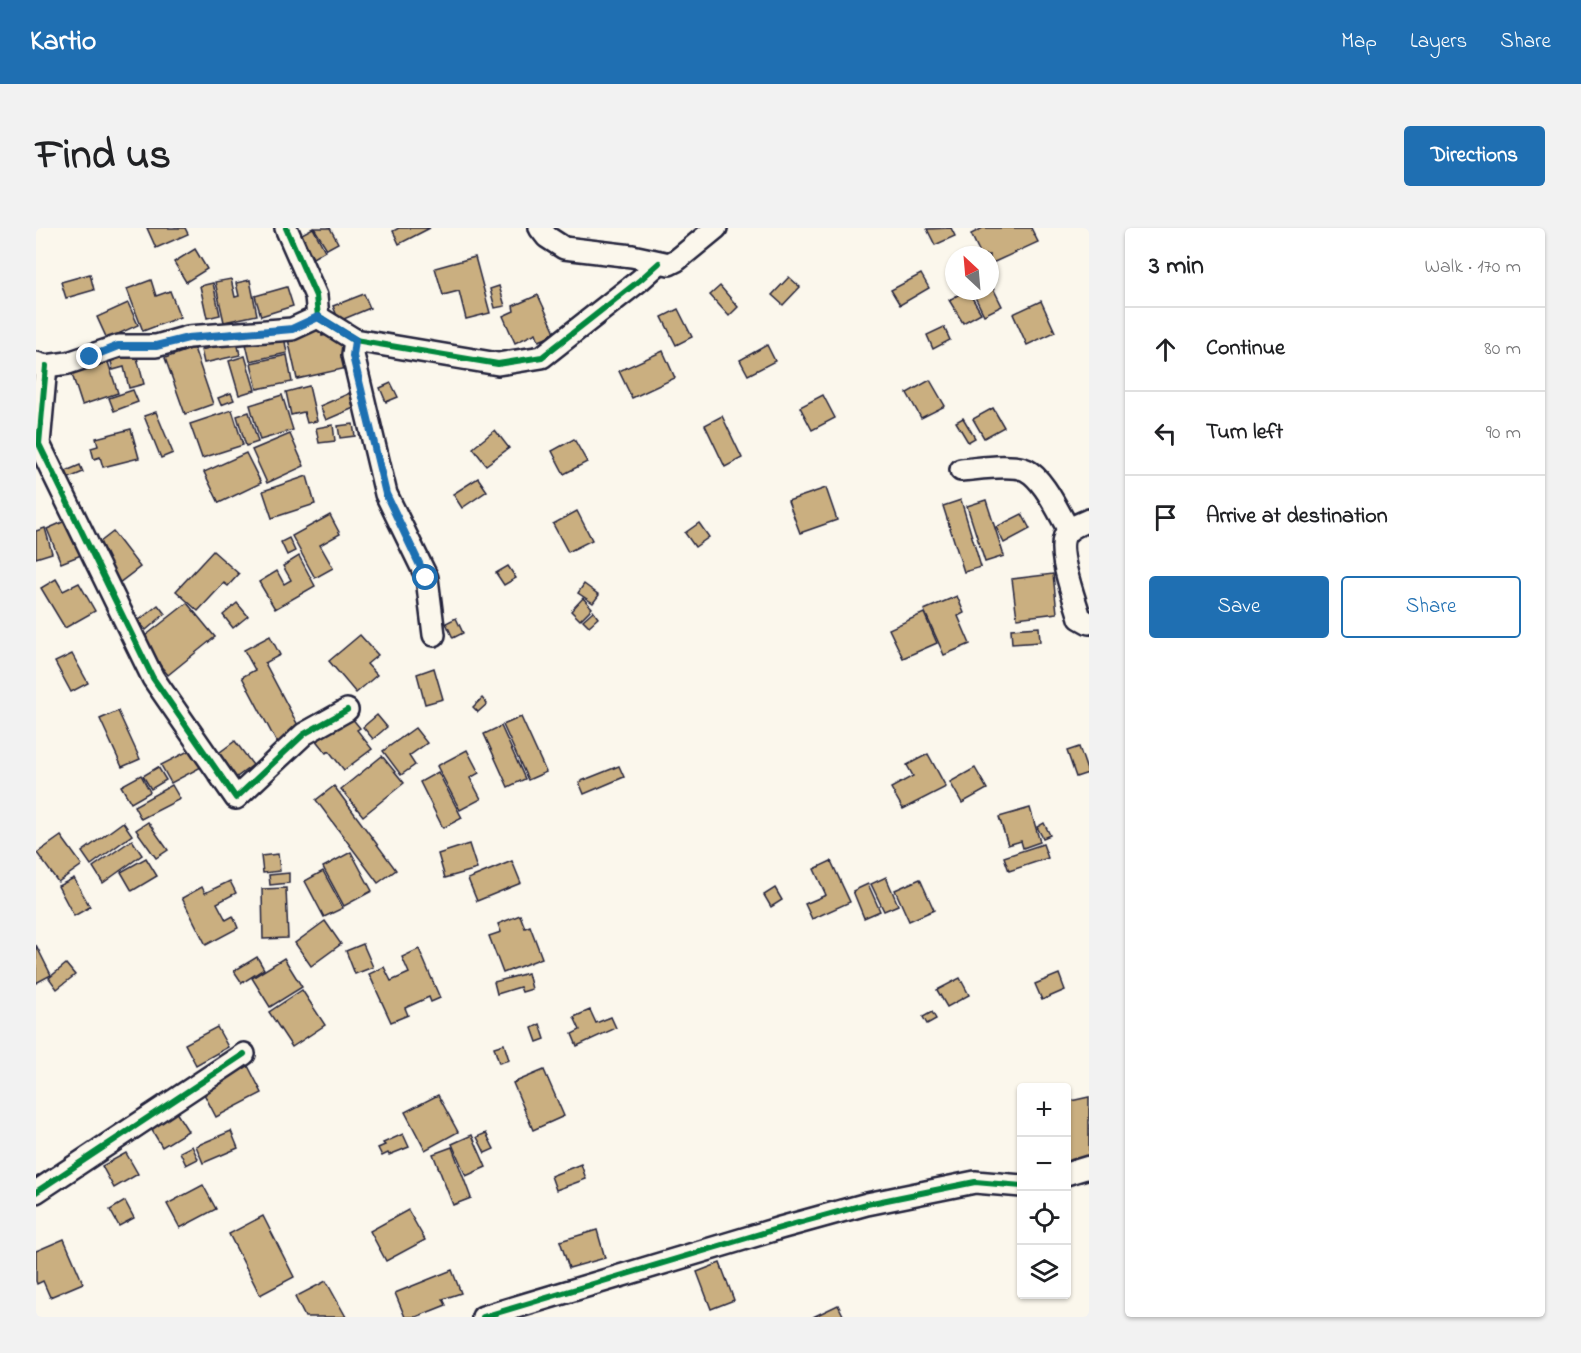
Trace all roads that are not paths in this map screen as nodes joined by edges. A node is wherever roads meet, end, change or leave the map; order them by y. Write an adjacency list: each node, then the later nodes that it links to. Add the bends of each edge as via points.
1 (286, 228): 5 (street, via 316,296)
2 (540, 228): 4 (street, via 564,248)
3 (716, 228): 4 (street, via 677,260)
4 (658, 263): 6 (street, via 542,357 498,364)
5 (318, 317): 6 (street); 7 (street, via 292,329 188,338 156,346 118,346 77,361)
6 (355, 340): 12 (street, via 353,356 386,494 426,578)
7 (41, 364): 13 (street, via 39,444 153,678 236,798 304,734)
8 (961, 470): 10 (street, via 1024,469 1038,478)
9 (1089, 520): 10 (street)
10 (1069, 530): 11 (street, via 1064,536 1062,556 1080,618)
11 (1089, 623)
12 (434, 635)
13 (347, 710)
14 (244, 1053): 18 (street)
15 (1089, 1167): 16 (street)
16 (1071, 1172)
17 (1017, 1186): 19 (street, via 975,1182 867,1204)
18 (36, 1192)
19 (483, 1317)

